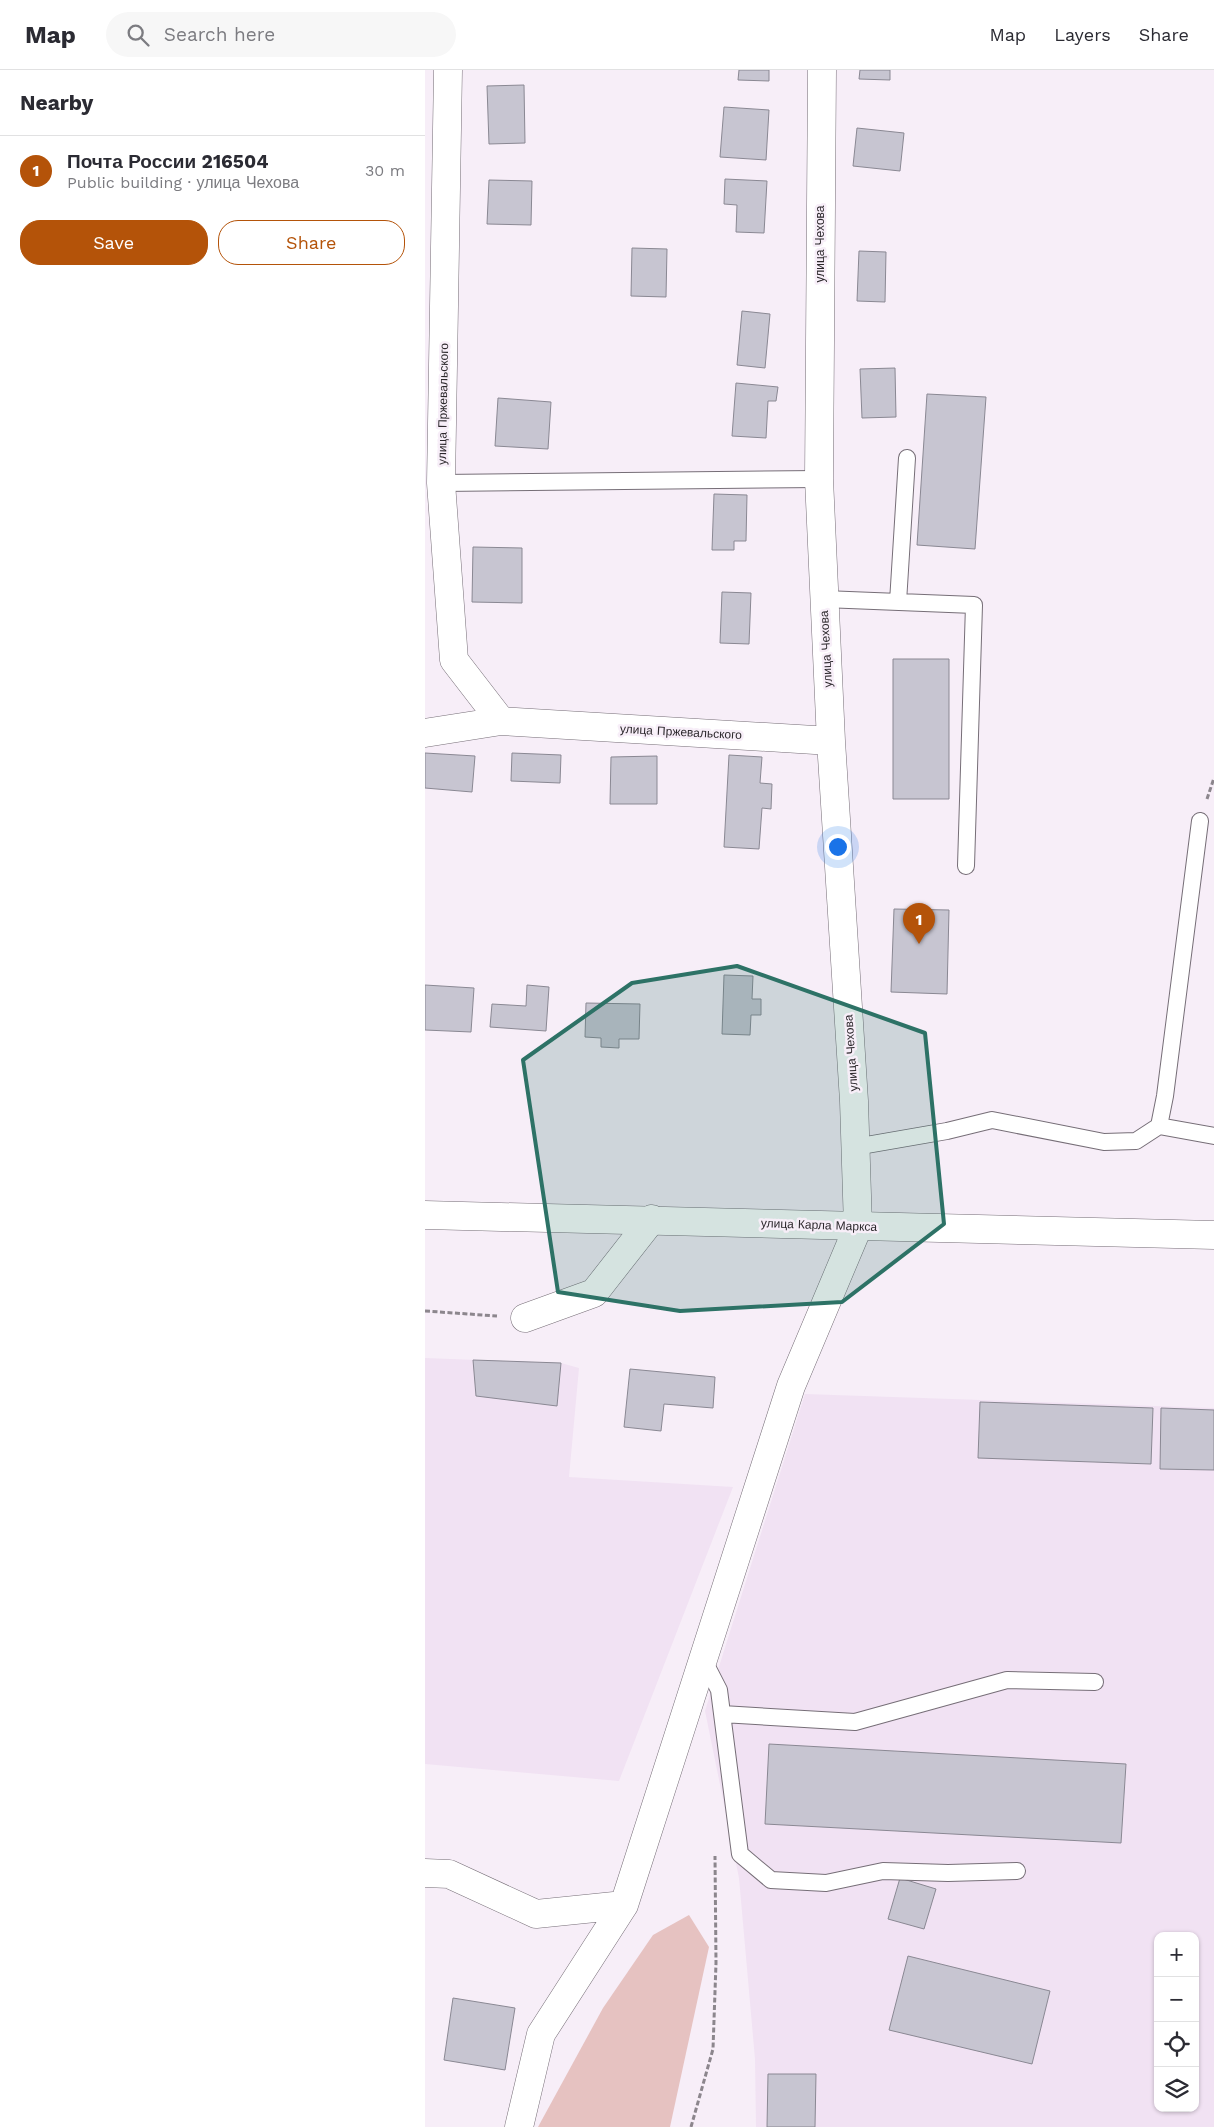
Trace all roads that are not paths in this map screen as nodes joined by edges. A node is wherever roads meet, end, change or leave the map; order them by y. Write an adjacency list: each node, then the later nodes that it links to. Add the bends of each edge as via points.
1 (448, 70): 3 (street, улица Пржевальского)
2 (822, 70): 5 (street, улица Чехова)
3 (437, 164): 6 (street, улица Пржевальского)
4 (907, 458): 9 (lane)
5 (819, 478): 6 (lane); 8 (street, улица Чехова)
6 (441, 483): 7 (street, улица Пржевальского)
7 (434, 515): 10 (street, улица Пржевальского, via 453,660)
8 (824, 599): 9 (lane); 12 (street, улица Чехова)
9 (898, 602): 14 (lane, via 974,604)
10 (501, 721): 11 (street, улица Пржевальского); 12 (street, улица Пржевальского)
11 (425, 733)
12 (831, 741): 17 (street, улица Чехова)
13 (1200, 821): 15 (lane)
14 (966, 866)
15 (1159, 1126): 16 (lane); 17 (lane, via 1136,1141 1104,1142 992,1120)
16 (1214, 1136)
17 (855, 1147): 20 (street, улица Чехова)
18 (425, 1214): 19 (street, улица Карла Маркса)
19 (652, 1219): 20 (street, улица Карла Маркса); 22 (street, via 593,1292)
20 (858, 1227): 21 (street, улица Карла Маркса); 23 (street, via 791,1386)
21 (1214, 1235)
22 (525, 1318)
23 (702, 1657): 25 (lane, via 719,1690); 28 (street, via 691,1701)
24 (1095, 1682): 25 (lane, via 1007,1680 855,1722)
25 (722, 1714): 26 (lane, via 740,1854 771,1880 826,1882 883,1871)
26 (1017, 1871)
27 (425, 1873): 28 (street, via 449,1874 536,1914)
28 (624, 1905): 29 (street, via 541,2034)
29 (519, 2127)

